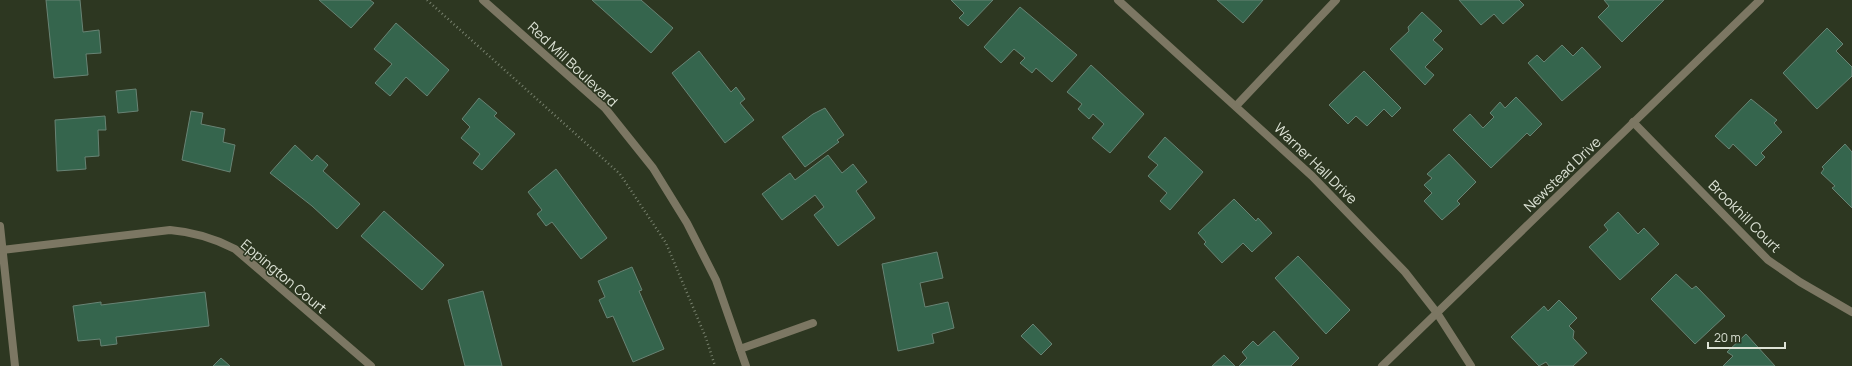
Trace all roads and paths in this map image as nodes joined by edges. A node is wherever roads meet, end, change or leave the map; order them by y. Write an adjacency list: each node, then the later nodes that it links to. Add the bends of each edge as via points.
1 (427, 0): 16 (path, via 620,174 666,243 706,338)
2 (483, 0): 13 (street, Red Mill Boulevard, via 604,108 653,168 687,223 716,280)
3 (1118, 0): 6 (street, Warner Hall Drive)
4 (1336, 0): 6 (street)
5 (1760, 0): 7 (street, Newstead Drive)
6 (1236, 106): 11 (street, Warner Hall Drive, via 1329,192 1405,272)
7 (1633, 122): 10 (street, Brookhill Court, via 1768,260); 11 (street, Newstead Drive)
8 (0, 226): 9 (street)
9 (2, 250): 14 (street); 15 (street, Eppington Court, via 170,230 191,232 235,249)
10 (1852, 312)
11 (1437, 313): 18 (street, Newstead Drive); 19 (street, Warner Hall Drive)
12 (813, 323): 13 (street)
13 (740, 350): 17 (street, Red Mill Boulevard)
14 (15, 366)
15 (371, 366)
16 (715, 366)
17 (746, 366)
18 (1382, 366)
19 (1471, 366)

